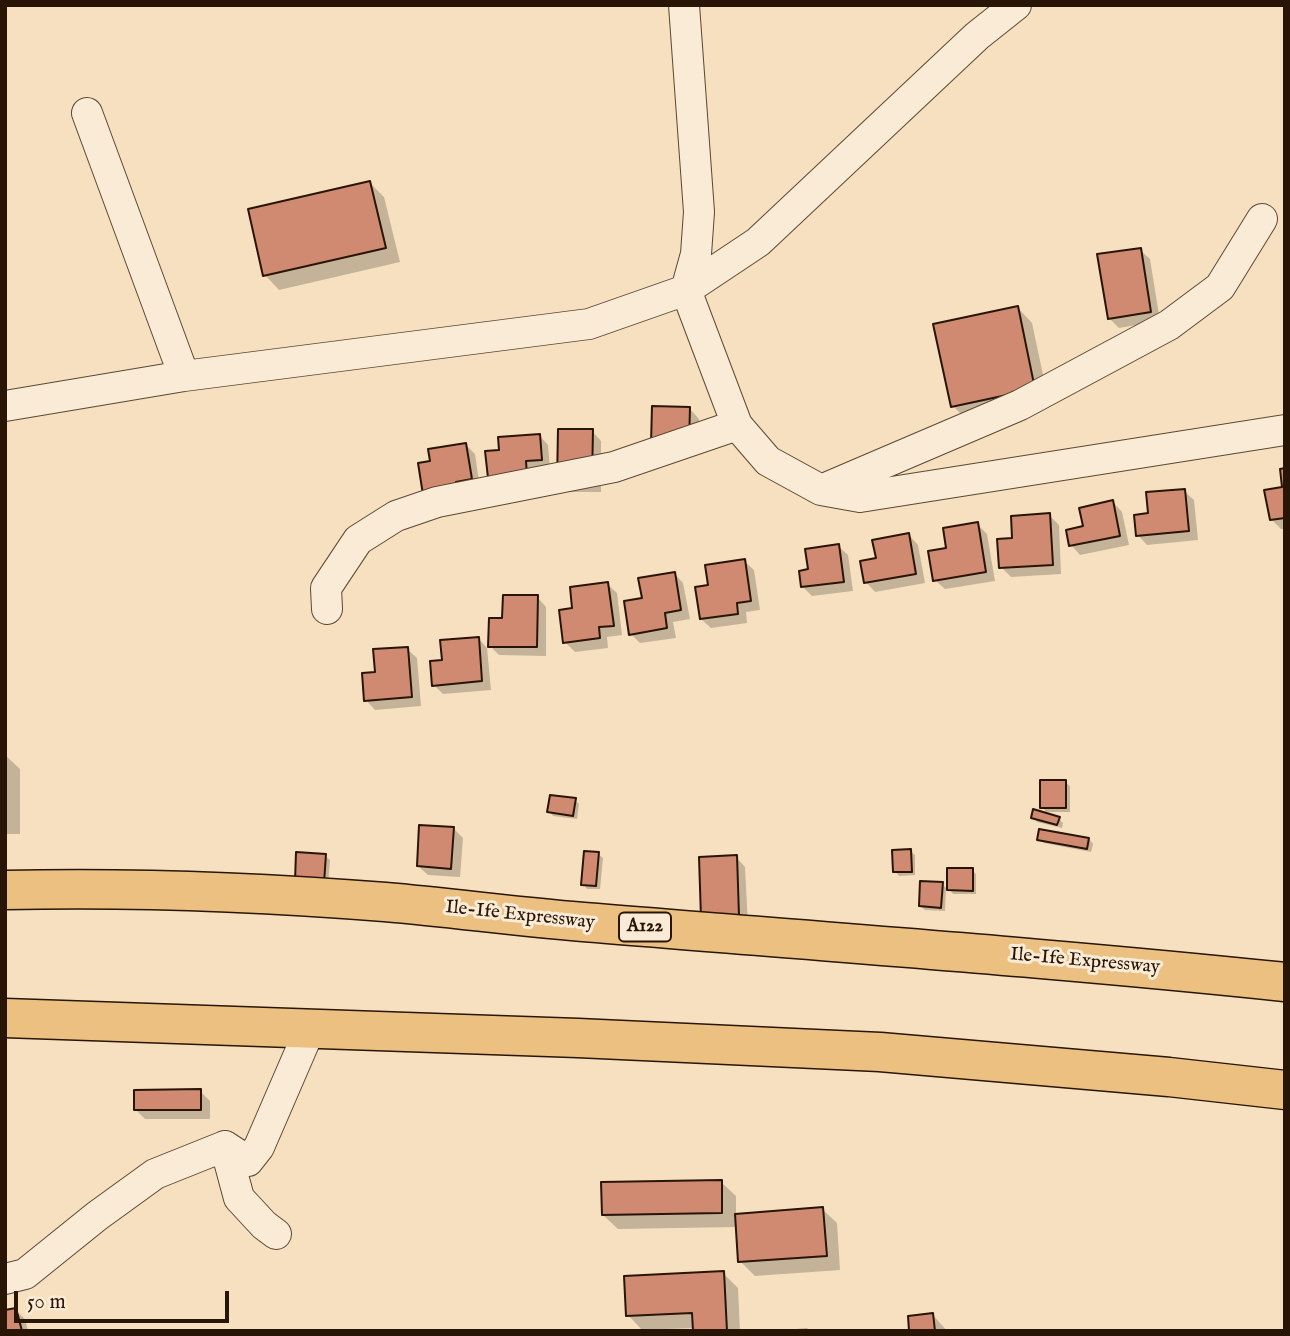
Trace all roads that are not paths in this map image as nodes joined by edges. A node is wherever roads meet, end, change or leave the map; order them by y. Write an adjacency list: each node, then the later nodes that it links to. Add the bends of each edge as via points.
1 (684, 5): 5 (street, via 699,212)
2 (1016, 5): 5 (street, via 977,36 758,242)
3 (87, 113): 6 (street)
4 (1262, 219): 10 (street, via 1220,287 1168,325 1020,405)
5 (687, 290): 6 (street, via 589,324); 8 (street)
6 (184, 376): 7 (street)
7 (5, 406)
8 (737, 425): 10 (street, via 768,461); 11 (street, via 614,467 437,502 396,516 358,540 326,588)
9 (1285, 430): 10 (street, via 860,497)
10 (821, 490)
11 (327, 609)
12 (5, 890): 13 (highway, Ile-Ife Expressway / A122, via 103,889 385,902)
13 (1285, 982)
14 (5, 1018): 15 (highway)
15 (310, 1029): 16 (highway, via 880,1052); 17 (street, via 259,1147 248,1161)
16 (1285, 1090)
17 (225, 1146): 18 (street, via 239,1198); 19 (street, via 155,1174 25,1274)
18 (276, 1234)
19 (5, 1279)

